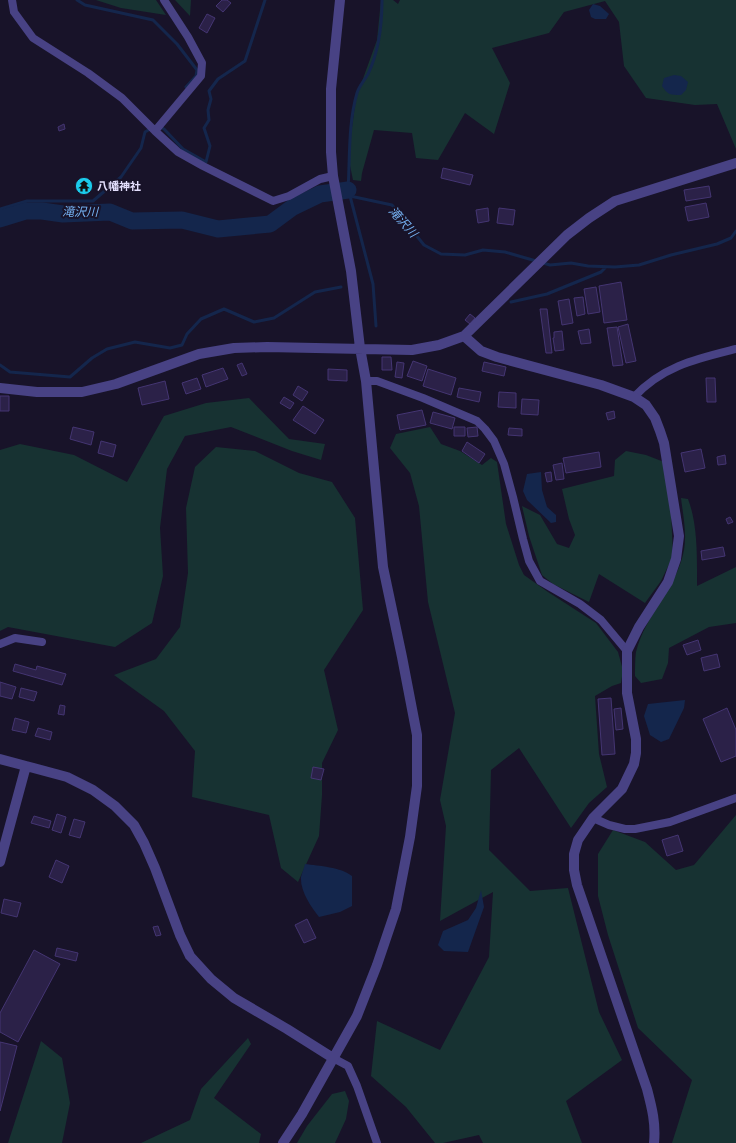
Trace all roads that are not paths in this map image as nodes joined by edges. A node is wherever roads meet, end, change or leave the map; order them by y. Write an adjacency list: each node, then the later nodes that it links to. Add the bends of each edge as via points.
1 (12, 0): 4 (street, via 14,12 33,38 122,98)
2 (164, 0): 4 (street, via 202,63 201,76)
3 (340, 0): 6 (street, via 332,89)
4 (155, 132): 6 (street, via 178,152 273,201 289,196 320,179)
5 (736, 163): 7 (street, via 615,201 567,235)
6 (333, 176): 8 (street, via 351,271)
7 (464, 336): 8 (street, via 439,345 412,350); 12 (street, via 481,350 497,357 601,385)
8 (360, 348): 10 (street); 11 (street, via 234,348 199,354 116,384 82,392 37,392)
9 (736, 349): 12 (street, via 675,367)
10 (366, 381): 15 (street, via 377,381 423,398 477,421 485,429 494,441 504,464 529,560 540,581 580,604 601,620); 21 (street, via 383,567 417,735 417,786 396,909 357,1016)
11 (0, 388)
12 (634, 397): 15 (street, via 646,405 660,431 679,536 676,559 668,582)
13 (42, 642): 14 (street, via 15,638)
14 (0, 644)
15 (627, 651): 19 (street, via 627,693 636,739 634,764 622,789)
16 (0, 759): 17 (street)
17 (26, 766): 20 (street); 21 (street, via 67,777 93,790 115,806 134,826 144,843 190,956 211,979 234,998)
18 (736, 798): 19 (street, via 670,822 635,829 625,830)
19 (593, 818): 24 (street, via 578,840 574,854 574,870 647,1090 653,1111)
20 (0, 862)
21 (333, 1058): 22 (street); 23 (street, via 348,1066)
22 (283, 1143)
23 (377, 1143)
24 (654, 1143)

